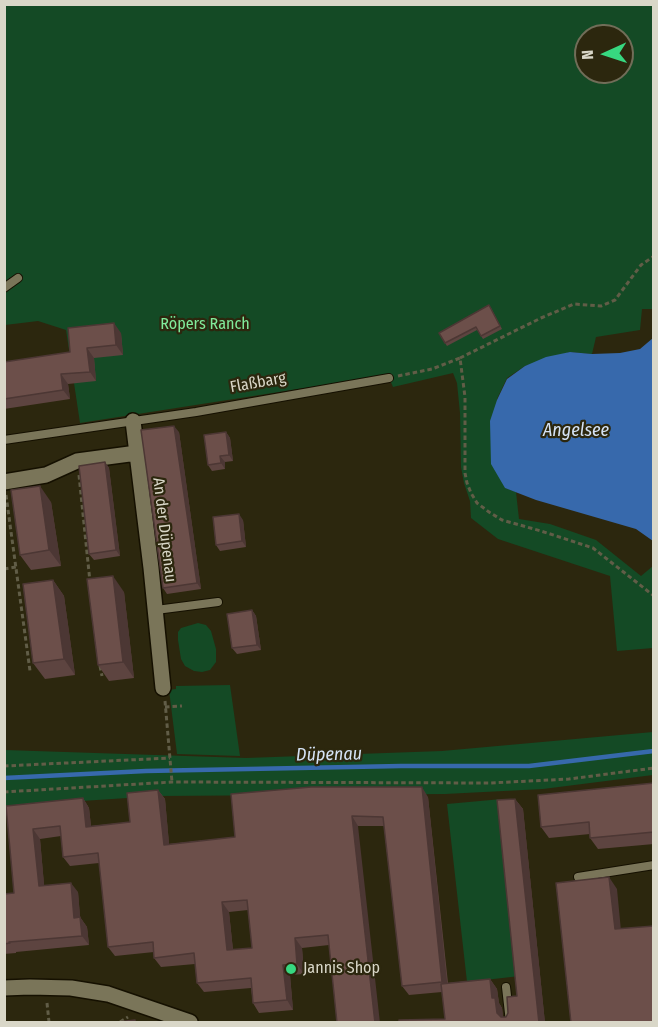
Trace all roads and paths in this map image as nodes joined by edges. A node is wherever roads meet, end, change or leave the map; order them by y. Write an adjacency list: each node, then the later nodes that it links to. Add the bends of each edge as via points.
1 (654, 256): 4 (path, via 641,265 615,300 601,306 574,304)
2 (18, 278): 3 (lane)
3 (4, 288)
4 (460, 358): 5 (path); 14 (path, via 465,397 466,483 477,503 502,520 593,548)
5 (389, 378): 6 (lane, Flaßbarg)
6 (133, 421): 7 (lane, Flaßbarg); 8 (street)
7 (4, 440)
8 (137, 453): 9 (street); 16 (street, An der Düpenau)
9 (77, 461): 10 (street); 13 (path)
10 (5, 487): 11 (path)
11 (16, 567): 12 (path); 18 (path)
12 (4, 569)
13 (91, 586)
14 (654, 596)
15 (218, 602): 16 (lane)
16 (156, 610): 20 (street, An der Düpenau)
17 (100, 665): 19 (path)
18 (30, 671)
19 (102, 676)
20 (163, 688): 22 (path)
21 (182, 706): 22 (path)
22 (165, 707): 23 (path)
23 (170, 758): 24 (path); 26 (path)
24 (4, 766)
25 (654, 768): 26 (path, via 570,779 491,783)
26 (172, 780): 27 (path)
27 (4, 792)
28 (654, 866): 29 (lane)
29 (578, 877)
30 (506, 987): 37 (lane)
31 (4, 988): 36 (street, via 71,988 108,994)
32 (47, 1003): 34 (path)
33 (128, 1017): 35 (path)
34 (49, 1023)
35 (120, 1023)
36 (190, 1023)
37 (510, 1023)

